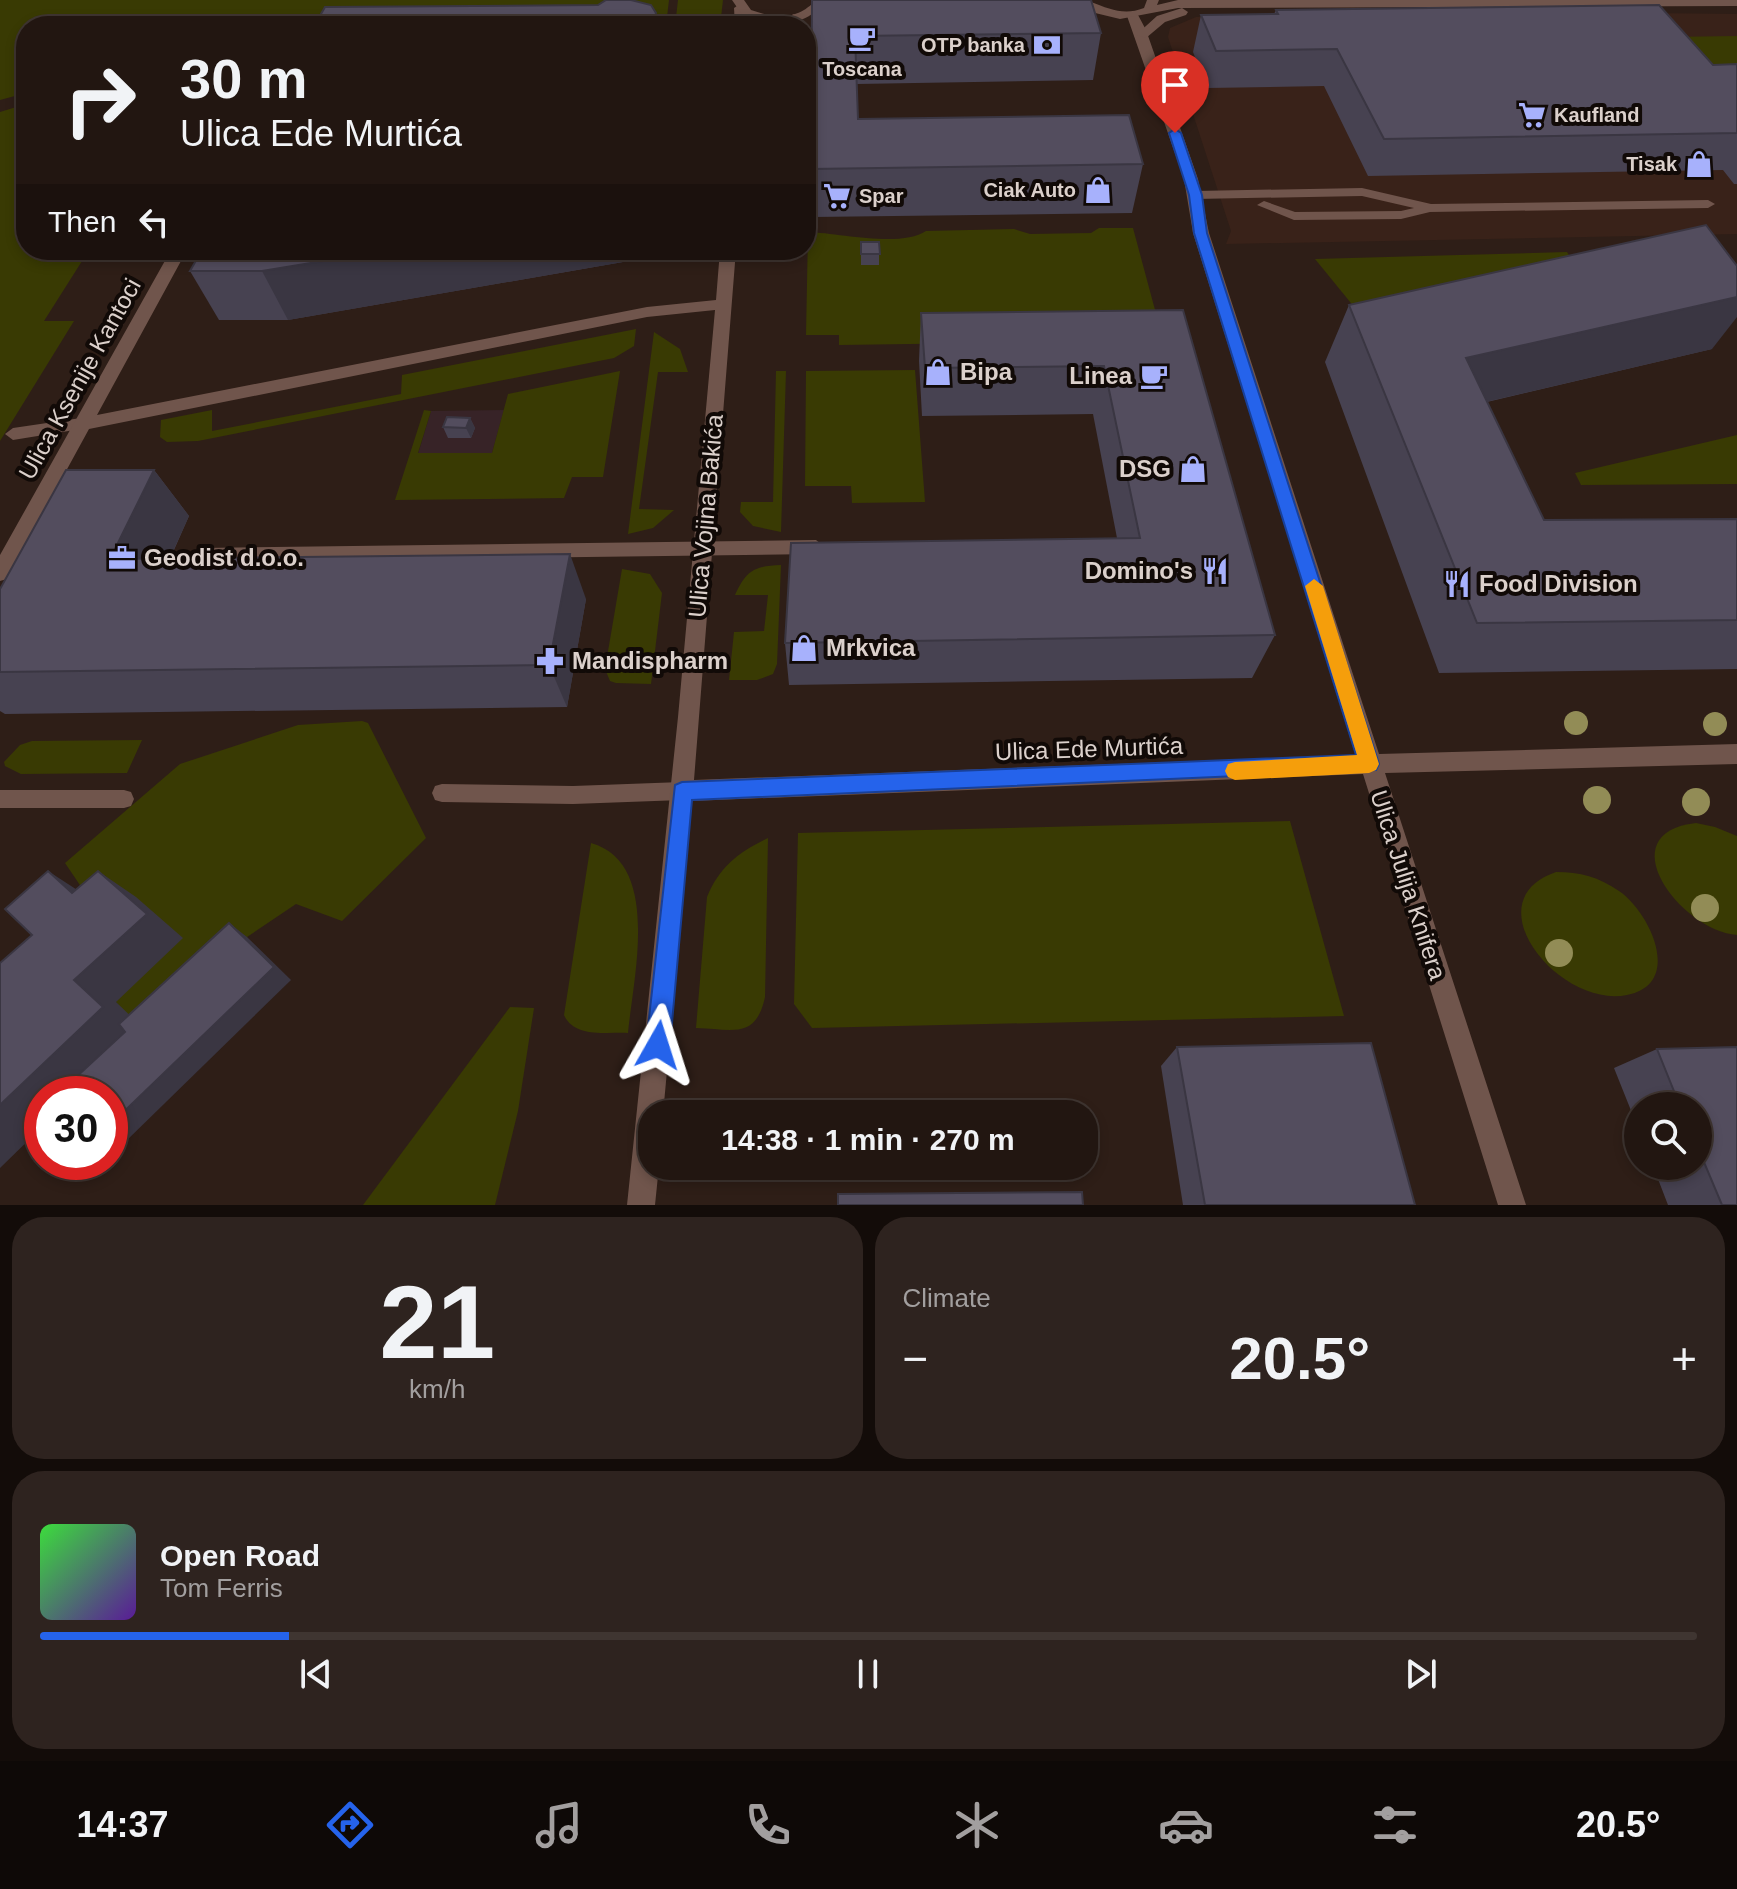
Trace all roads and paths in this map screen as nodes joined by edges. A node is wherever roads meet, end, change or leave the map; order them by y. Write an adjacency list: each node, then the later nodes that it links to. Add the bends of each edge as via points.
1 (820, 0): 11 (street)
2 (1086, 0): 9 (street)
3 (1737, 2): 7 (street)
4 (739, 4): 10 (street)
5 (1049, 4): 9 (street)
6 (1151, 5): 7 (street); 12 (street)
7 (1217, 6): 13 (street, via 1170,16)
8 (832, 8): 11 (street)
9 (1100, 12): 12 (street)
10 (756, 16)
11 (800, 16)
12 (1133, 16): 13 (street, Ulica Julija Knifera)
13 (1142, 35): 14 (street, Ulica Julija Knifera)
14 (1196, 201): 15 (lane, via 1362,192); 17 (lane); 29 (street, Ulica Julija Knifera, via 1201,233)
15 (1408, 204): 17 (lane); 18 (lane)
16 (1708, 204): 18 (lane)
17 (1264, 205): 18 (lane, via 1294,216 1401,215)
18 (1431, 208)
19 (173, 260): 22 (street, Ulica Ksenije Kantoci)
20 (727, 260): 21 (street, Ulica Vojina Bakića)
21 (724, 304): 22 (street, via 647,312); 25 (street, Ulica Vojina Bakića)
22 (81, 424): 23 (lane); 27 (street, Ulica Ksenije Kantoci)
23 (13, 434)
24 (835, 547): 25 (lane)
25 (703, 550): 26 (lane); 30 (street, Ulica Vojina Bakića)
26 (202, 555)
27 (0, 573)
28 (1737, 754): 29 (street, Ulica Ede Murtića)
29 (1369, 764): 30 (street, Ulica Ede Murtića); 35 (street, Ulica Julija Knifera)
30 (682, 791): 31 (lane, Ulica Ede Murtića); 34 (street, Ulica Vojina Bakića)
31 (442, 793)
32 (0, 799): 33 (lane)
33 (124, 799)
34 (641, 1205)
35 (1512, 1205)

